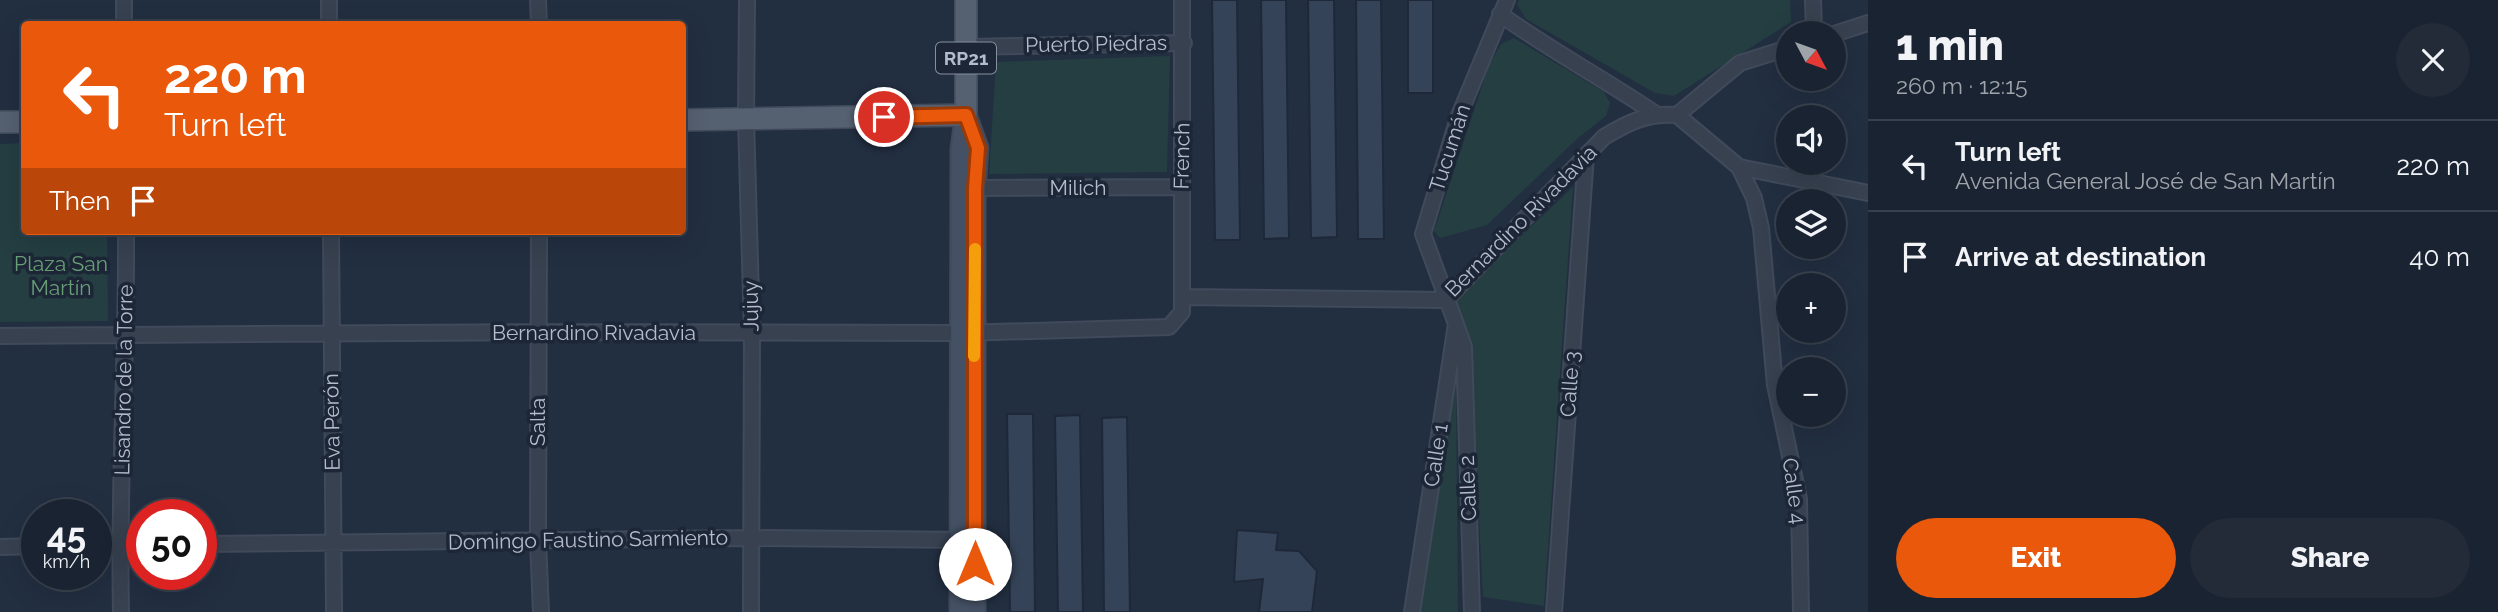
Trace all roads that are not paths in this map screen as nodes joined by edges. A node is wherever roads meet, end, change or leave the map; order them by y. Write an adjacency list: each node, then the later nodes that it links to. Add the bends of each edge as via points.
1 (124, 0): 10 (street)
2 (329, 0): 11 (street)
3 (538, 0): 12 (street)
4 (747, 0): 22 (street, Jujuy)
5 (966, 0): 17 (main road, RP21)
6 (1182, 0): 16 (street, French)
7 (1507, 0): 9 (street, Tucumán)
8 (1813, 0): 13 (street)
9 (1500, 14): 19 (street); 35 (street, Tucumán, via 1458,118 1423,234)
10 (124, 21)
11 (330, 21)
12 (539, 21)
13 (1814, 21)
14 (1868, 23): 15 (street)
15 (1846, 29)
16 (1184, 43): 17 (street, Puerto Piedras); 28 (street, French)
17 (966, 47): 20 (main road, RP21)
18 (1776, 52): 21 (street, via 1740,63)
19 (1656, 114): 21 (street, Bernardino Rivadavia); 26 (street, Bernardino Rivadavia, via 1604,137)
20 (966, 115): 22 (main road); 29 (main road, via 978,148); 39 (main road, via 961,149)
21 (1676, 116): 27 (street)
22 (746, 118): 23 (main road); 40 (street, Jujuy)
23 (686, 120)
24 (0, 122): 25 (main road)
25 (21, 122)
26 (1587, 155): 35 (street, Bernardino Rivadavia); 62 (street, Calle 3)
27 (1739, 167): 30 (street); 63 (street, Calle 4, via 1754,198 1761,228 1775,385 1799,499)
28 (1181, 187): 29 (street, Milich); 34 (street, French)
29 (975, 188): 39 (main road)
30 (1868, 193)
31 (126, 235): 43 (street, Lisandro de la Torre)
32 (331, 235): 41 (street, Eva Perón)
33 (539, 235): 38 (street, Salta)
34 (1182, 297): 35 (street, Bernardino Rivadavia); 36 (street, French)
35 (1446, 300): 37 (street)
36 (1182, 312): 39 (street, Bernardino Rivadavia, via 1169,327)
37 (1456, 324): 60 (street, Calle 1); 61 (street, Calle 2, via 1464,347)
38 (538, 332): 40 (street, Bernardino Rivadavia); 41 (street, Bernardino Rivadavia); 46 (street, Salta)
39 (967, 332): 40 (street, Bernardino Rivadavia); 45 (main road)
40 (752, 333): 44 (street, Jujuy)
41 (330, 334): 43 (street, Bernardino Rivadavia); 47 (street, Eva Perón)
42 (0, 336): 43 (street, Bernardino Rivadavia)
43 (127, 336): 50 (street, Lisandro de la Torre)
44 (750, 538): 45 (street, Domingo Faustino Sarmiento); 46 (street, Domingo Faustino Sarmiento); 57 (street, Jujuy)
45 (967, 540): 58 (main road); 59 (main road)
46 (538, 541): 47 (street, Domingo Faustino Sarmiento); 56 (street, Salta)
47 (334, 542): 48 (street, Domingo Faustino Sarmiento); 55 (street, Eva Perón)
48 (217, 544)
49 (112, 545): 50 (street)
50 (120, 545): 51 (street); 54 (street, Lisandro de la Torre)
51 (126, 545)
52 (21, 546): 53 (street)
53 (0, 547)
54 (121, 612)
55 (334, 612)
56 (541, 612)
57 (751, 612)
58 (960, 612)
59 (975, 612)
60 (1412, 612)
61 (1473, 612)
62 (1554, 612)
63 (1801, 612)

